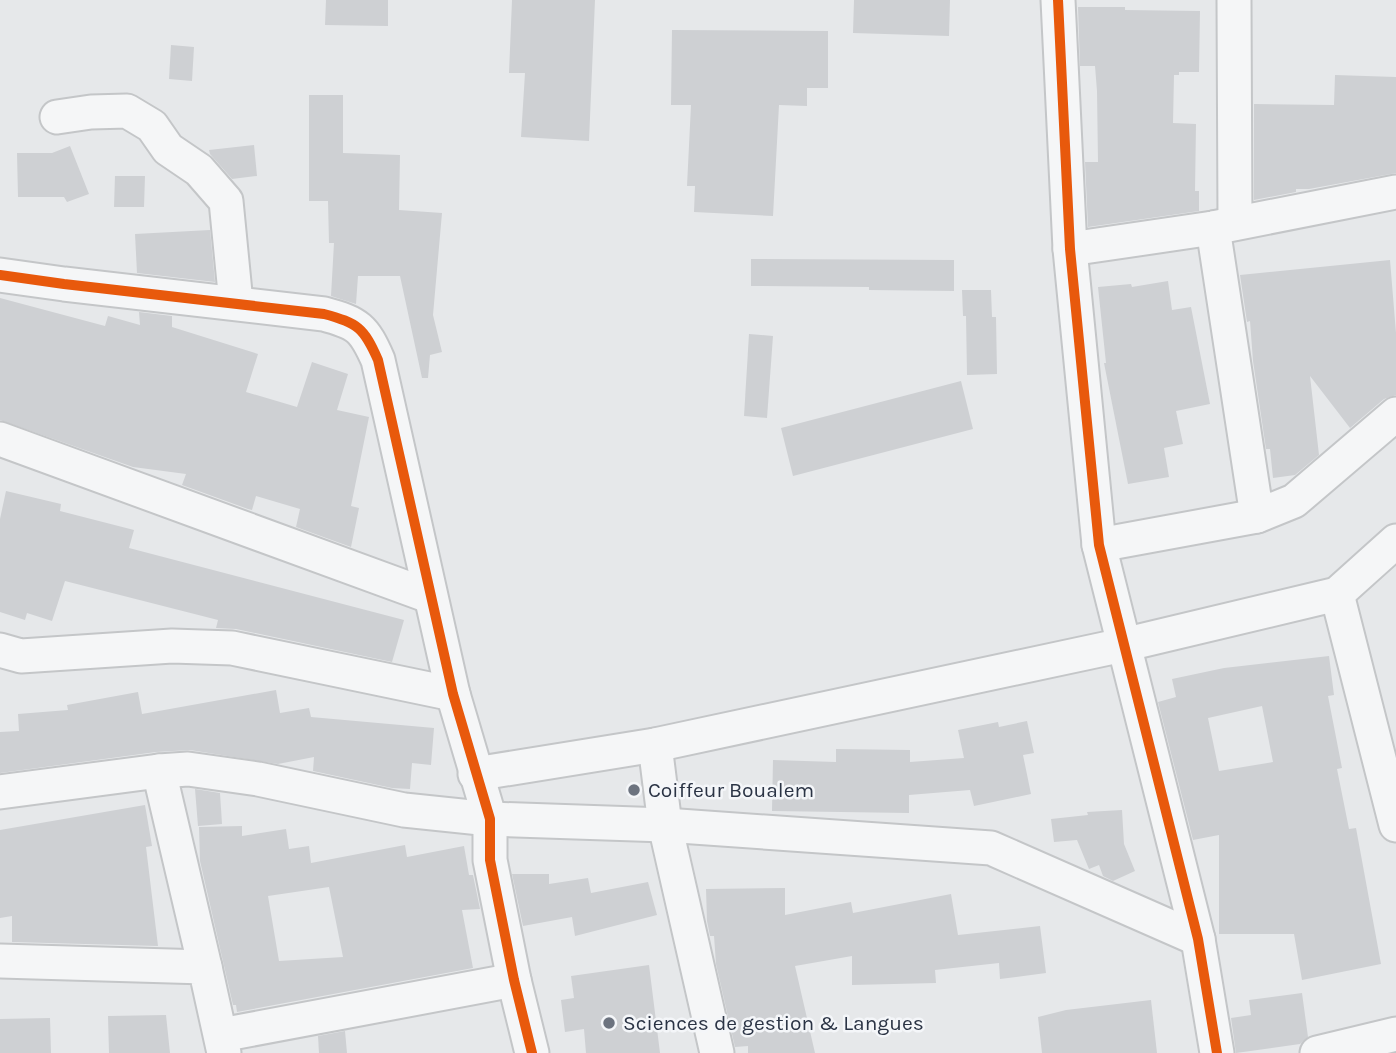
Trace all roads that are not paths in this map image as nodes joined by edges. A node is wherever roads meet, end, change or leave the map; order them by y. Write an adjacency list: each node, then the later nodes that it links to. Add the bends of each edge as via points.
1 (1058, 0): 6 (street)
2 (1234, 0): 5 (street)
3 (57, 117): 8 (street, via 127,111 152,126 168,149 198,170 226,201)
4 (1396, 192): 5 (street)
5 (1224, 225): 6 (street); 11 (street)
6 (1070, 249): 13 (street)
7 (0, 275): 8 (street)
8 (236, 303): 15 (street, via 324,314 351,321 367,335 378,360)
9 (1396, 414): 11 (street, via 1294,501)
10 (0, 439): 15 (street)
11 (1257, 516): 13 (street)
12 (1396, 541): 14 (street)
13 (1099, 545): 16 (street)
14 (1337, 594): 16 (street); 25 (street)
15 (429, 596): 18 (street)
16 (1123, 645): 19 (street); 26 (street)
17 (0, 650): 18 (street, via 21,656 172,646 232,648)
18 (453, 694): 21 (street)
19 (654, 745): 21 (street); 24 (street)
20 (159, 771): 22 (street); 23 (street, via 211,772 404,810); 28 (street)
21 (475, 774): 23 (street)
22 (0, 792)
23 (489, 819): 24 (street); 29 (street, via 490,860)
24 (666, 825): 26 (street, via 991,848); 33 (street)
25 (1396, 825)
26 (1198, 939): 34 (street)
27 (0, 961): 28 (street)
28 (205, 967): 31 (street)
29 (514, 980): 31 (street); 32 (street)
30 (1396, 1034): 35 (street)
31 (223, 1044)
32 (532, 1053)
33 (717, 1053)
34 (1217, 1053)
35 (1317, 1053)

